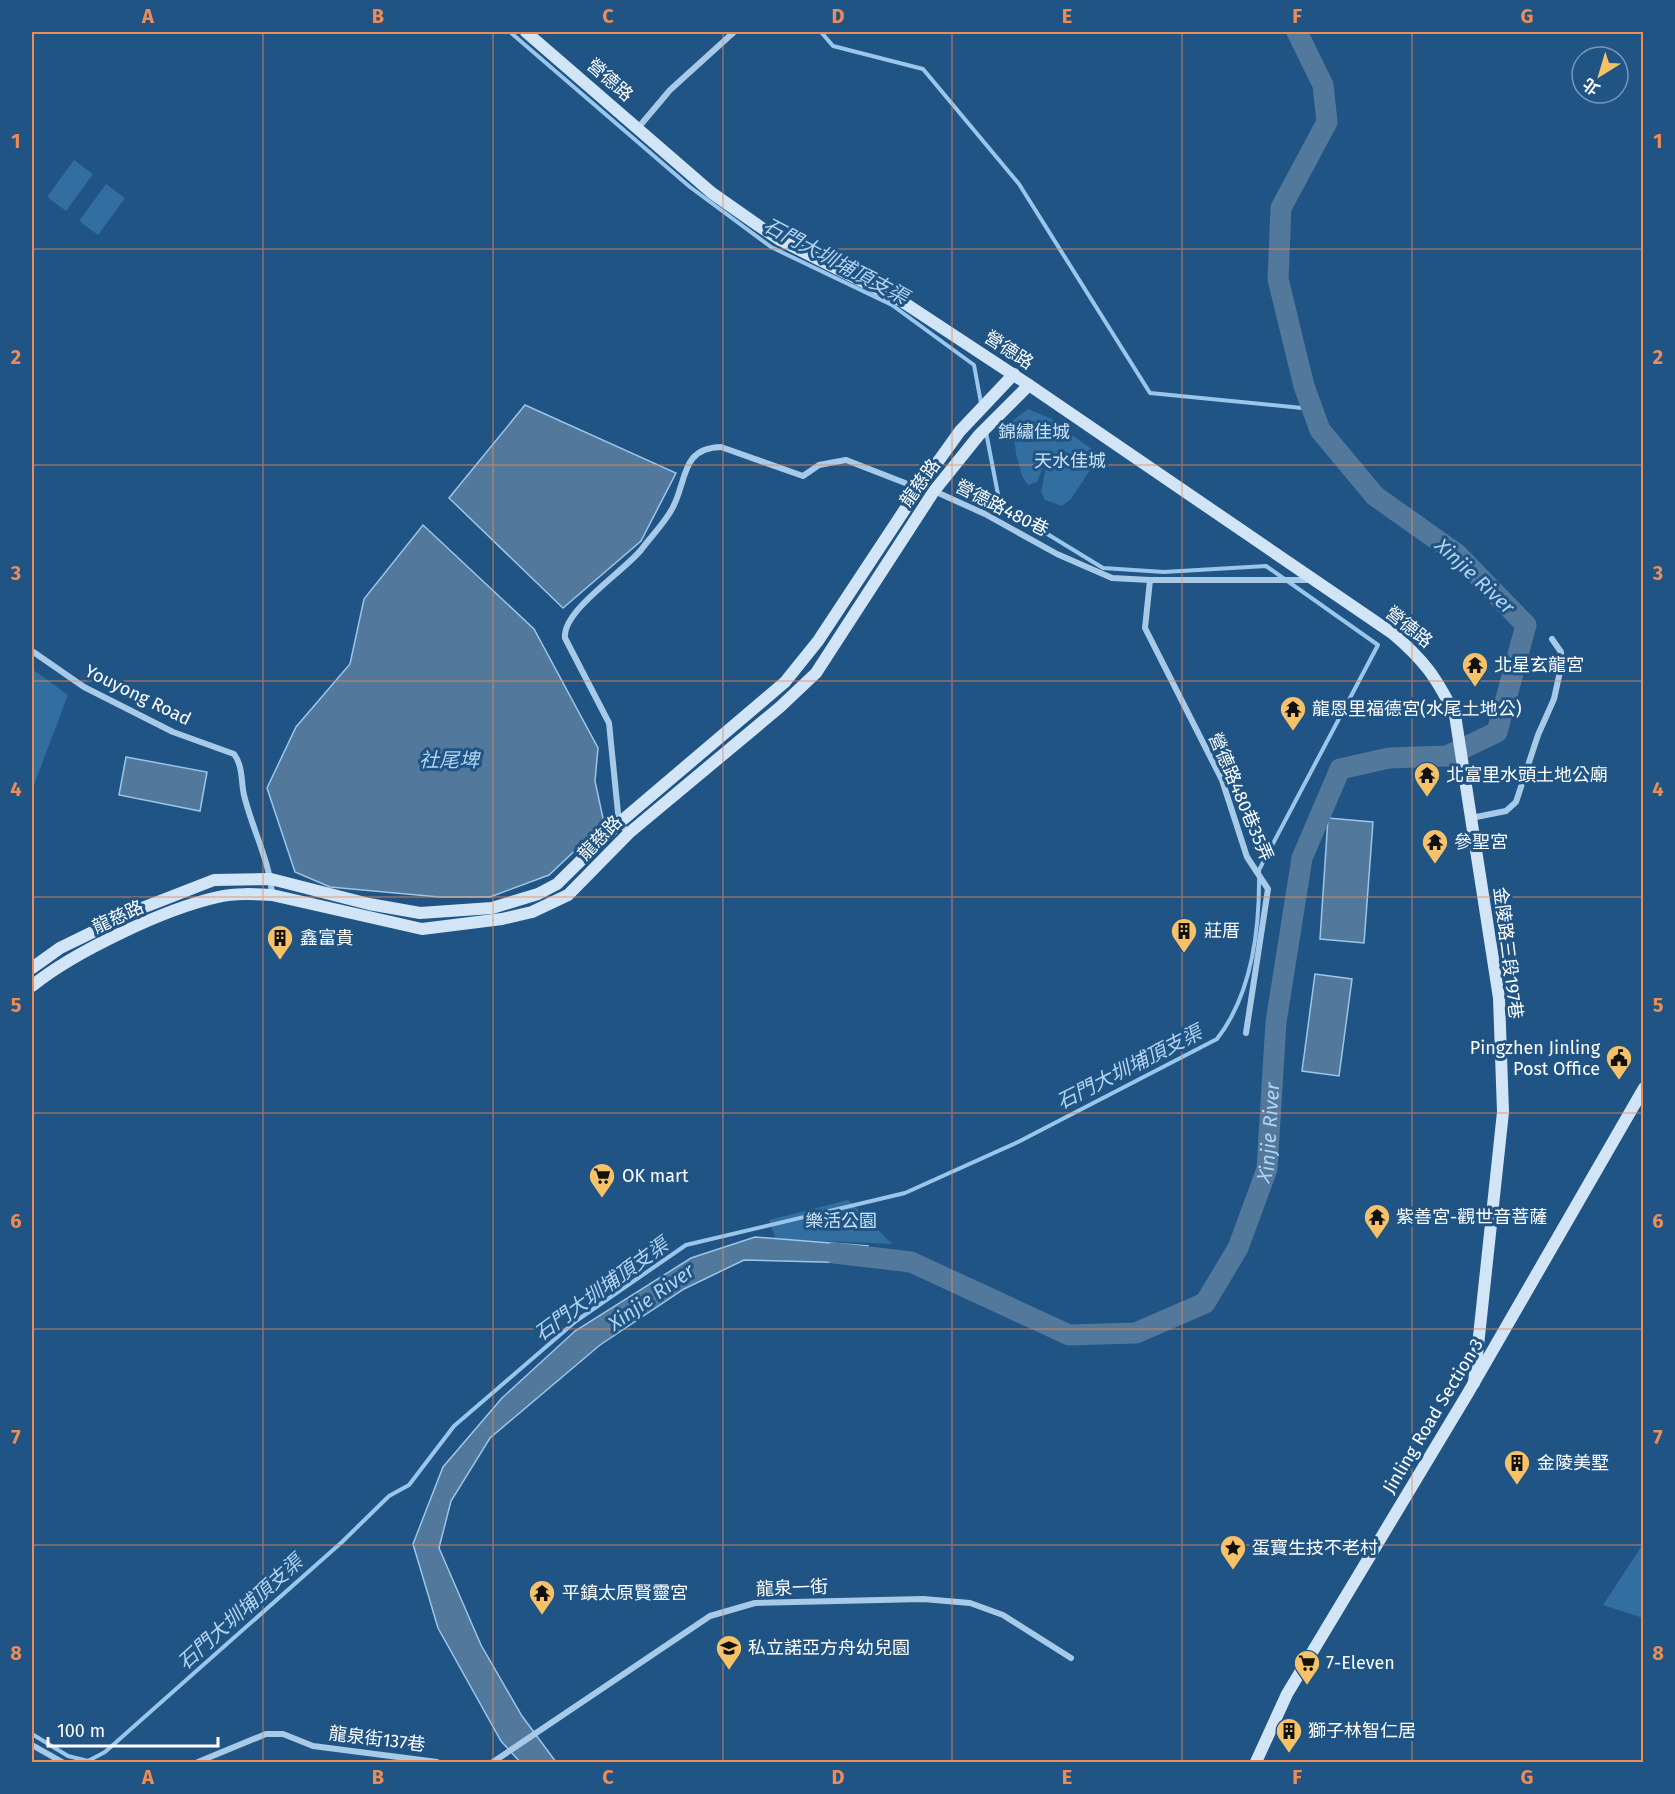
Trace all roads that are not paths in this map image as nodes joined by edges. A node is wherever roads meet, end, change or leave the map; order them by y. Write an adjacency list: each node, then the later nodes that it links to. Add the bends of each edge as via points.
1 (526, 32): 3 (street, 營德路)
2 (734, 32): 3 (street, via 670,90)
3 (638, 128): 4 (street, 營德路, via 712,193 780,240 903,302)
4 (1014, 374): 5 (street, 營德路); 6 (street, 龍慈路, via 960,431)
5 (1029, 385): 7 (street, 龍慈路, via 980,435); 9 (street, 營德路)
6 (919, 488): 7 (street, 營德路480巷); 14 (street, 龍慈路, via 818,641 785,681); 14 (street, 營德路480巷, via 846,460 819,465 804,476 721,447 708,447 695,455 674,507 635,556 572,616 564,630 609,723)
7 (934, 491): 8 (street, 營德路480巷, via 1112,578); 15 (street, 龍慈路, via 816,673)
8 (1150, 580): 9 (street, 營德路480巷); 22 (street, 營德路480巷35弄, via 1145,628 1222,780 1247,857 1268,889)
9 (1314, 580): 12 (street, 營德路, via 1419,656 1436,678 1455,715)
10 (1552, 639): 13 (street, via 1561,652 1562,668 1516,802 1506,811)
11 (32, 651): 16 (street, Youyong Road, via 94,692 173,732 234,754)
12 (1464, 770): 13 (street, 金陵路三段197巷)
13 (1471, 818): 24 (street, 金陵路三段197巷, via 1499,998 1503,1113)
14 (620, 823): 15 (street); 16 (street, 龍慈路, via 556,884 538,894 492,908 420,913)
15 (629, 833): 17 (street, 龍慈路, via 568,895 532,912 492,921 422,929)
16 (271, 879): 17 (street, Youyong Road); 18 (street, 龍慈路, via 214,880)
17 (273, 896): 19 (street, 龍慈路, via 250,893 217,897)
18 (142, 908): 19 (street); 20 (street, 龍慈路, via 60,948)
19 (148, 922): 21 (street, 龍慈路, via 86,951)
20 (32, 968)
21 (32, 986)
22 (1246, 1033)
23 (1644, 1088): 24 (street, Jinling Road Section 3)
24 (1474, 1383): 31 (street, Jinling Road Section 3, via 1287,1694)
25 (1071, 1658): 27 (street, 龍泉一街, via 1003,1615 970,1603 923,1599 755,1603 710,1616)
26 (32, 1745): 28 (street)
27 (495, 1761)
28 (62, 1762)
29 (198, 1762): 30 (street, 龍泉街137巷, via 266,1734 284,1734 313,1746)
30 (437, 1762)
31 (1256, 1762)

